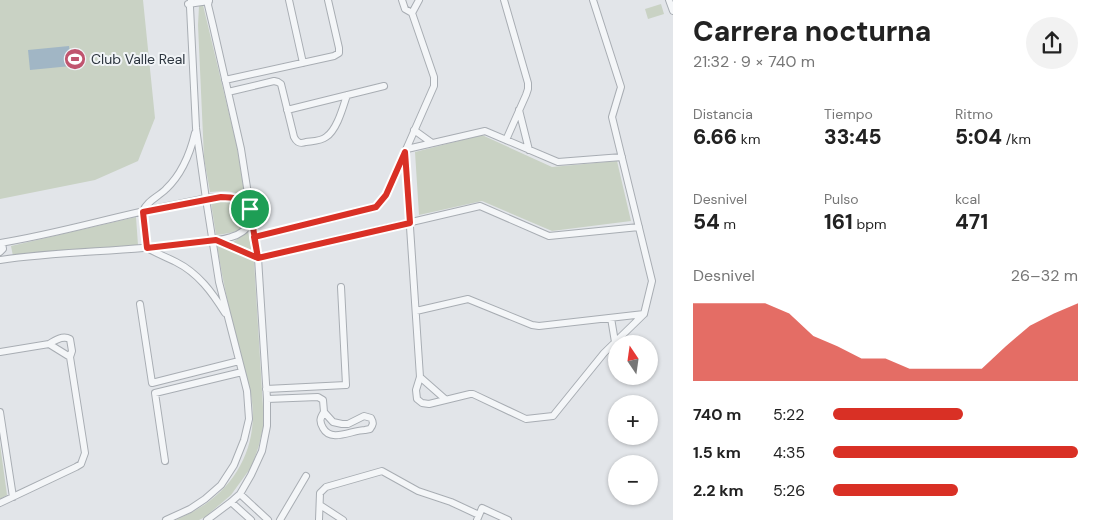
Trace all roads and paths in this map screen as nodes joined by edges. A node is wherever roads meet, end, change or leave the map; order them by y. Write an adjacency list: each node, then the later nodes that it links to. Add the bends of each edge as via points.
1 (289, 0): 12 (street)
2 (328, 0): 12 (street, via 339,53)
3 (402, 0): 11 (street)
4 (419, 0): 11 (street)
5 (504, 0): 18 (street, via 528,83)
6 (593, 0): 25 (street, via 621,87 612,117)
7 (669, 0): 10 (street)
8 (207, 2): 9 (street); 13 (street)
9 (189, 3): 19 (street)
10 (673, 11)
11 (412, 13): 20 (street, via 434,78 433,90)
12 (303, 63): 13 (street)
13 (225, 80): 15 (street)
14 (384, 86): 16 (street)
15 (228, 92): 17 (street, via 278,82); 27 (street)
16 (347, 95): 17 (street); 17 (street, via 332,132 324,138 301,144 296,142)
17 (287, 110)
18 (519, 110): 21 (street); 23 (street)
19 (196, 128): 26 (street); 28 (street, via 180,172)
20 (414, 130): 22 (street); 24 (street)
21 (506, 140): 22 (street, via 484,131); 23 (street)
22 (432, 143): 24 (street)
23 (529, 150): 25 (street, via 558,162)
24 (406, 151): 30 (street); 32 (street, via 386,195 376,207)
25 (622, 157): 31 (street)
26 (206, 199): 27 (street, via 230,197 246,203); 28 (street); 33 (street)
27 (250, 209): 29 (street)
28 (143, 212): 34 (street); 35 (street)
29 (252, 222): 32 (street); 33 (street, via 241,233)
30 (410, 223): 31 (street, via 480,206 549,236); 37 (street); 41 (street)
31 (639, 227): 42 (street, via 652,281)
32 (254, 237): 37 (street)
33 (214, 240): 35 (street); 37 (street); 43 (street)
34 (1, 243): 36 (street, via 3,249)
35 (147, 248): 38 (street); 43 (street, via 177,262 199,278)
36 (0, 252)
37 (258, 258): 54 (street)
38 (0, 260)
39 (341, 287): 54 (street, via 346,385)
40 (140, 304): 51 (street, via 152,383)
41 (416, 311): 44 (street, via 468,299 535,326); 53 (street)
42 (644, 314): 44 (street); 46 (street)
43 (228, 318): 51 (street)
44 (611, 318): 45 (street)
45 (614, 335)
46 (622, 335)
47 (49, 344): 49 (street); 50 (street); 50 (street, via 68,338 71,341)
48 (608, 349): 56 (street, via 551,417 526,419 473,394)
49 (0, 352)
50 (70, 357): 62 (street, via 85,453 83,460 76,467)
51 (239, 362): 52 (street)
52 (242, 372): 59 (street, via 155,393); 67 (street, via 249,419 234,465 221,485 205,499)
53 (420, 377): 56 (street); 56 (street, via 417,399 429,404)
54 (266, 389): 55 (street)
55 (267, 399): 58 (street, via 318,396 323,400); 61 (street, via 267,426 262,451)
56 (445, 399)
57 (0, 412): 62 (street)
58 (324, 412): 58 (street, via 320,422 326,432 335,436 370,429 373,425 371,418 364,416 348,424 336,424)
59 (165, 461)
60 (306, 476): 71 (street)
61 (240, 494): 63 (street); 70 (street)
62 (13, 497): 64 (street)
63 (232, 502): 68 (street); 69 (street)
64 (0, 503)
65 (320, 505): 66 (street, via 320,493 326,487 382,471); 72 (street); 73 (street)
66 (478, 517): 74 (street, via 482,508)
67 (166, 520)
68 (207, 520)
69 (251, 520)
70 (268, 520)
71 (280, 520)
72 (320, 520)
73 (343, 520)
74 (508, 520)

